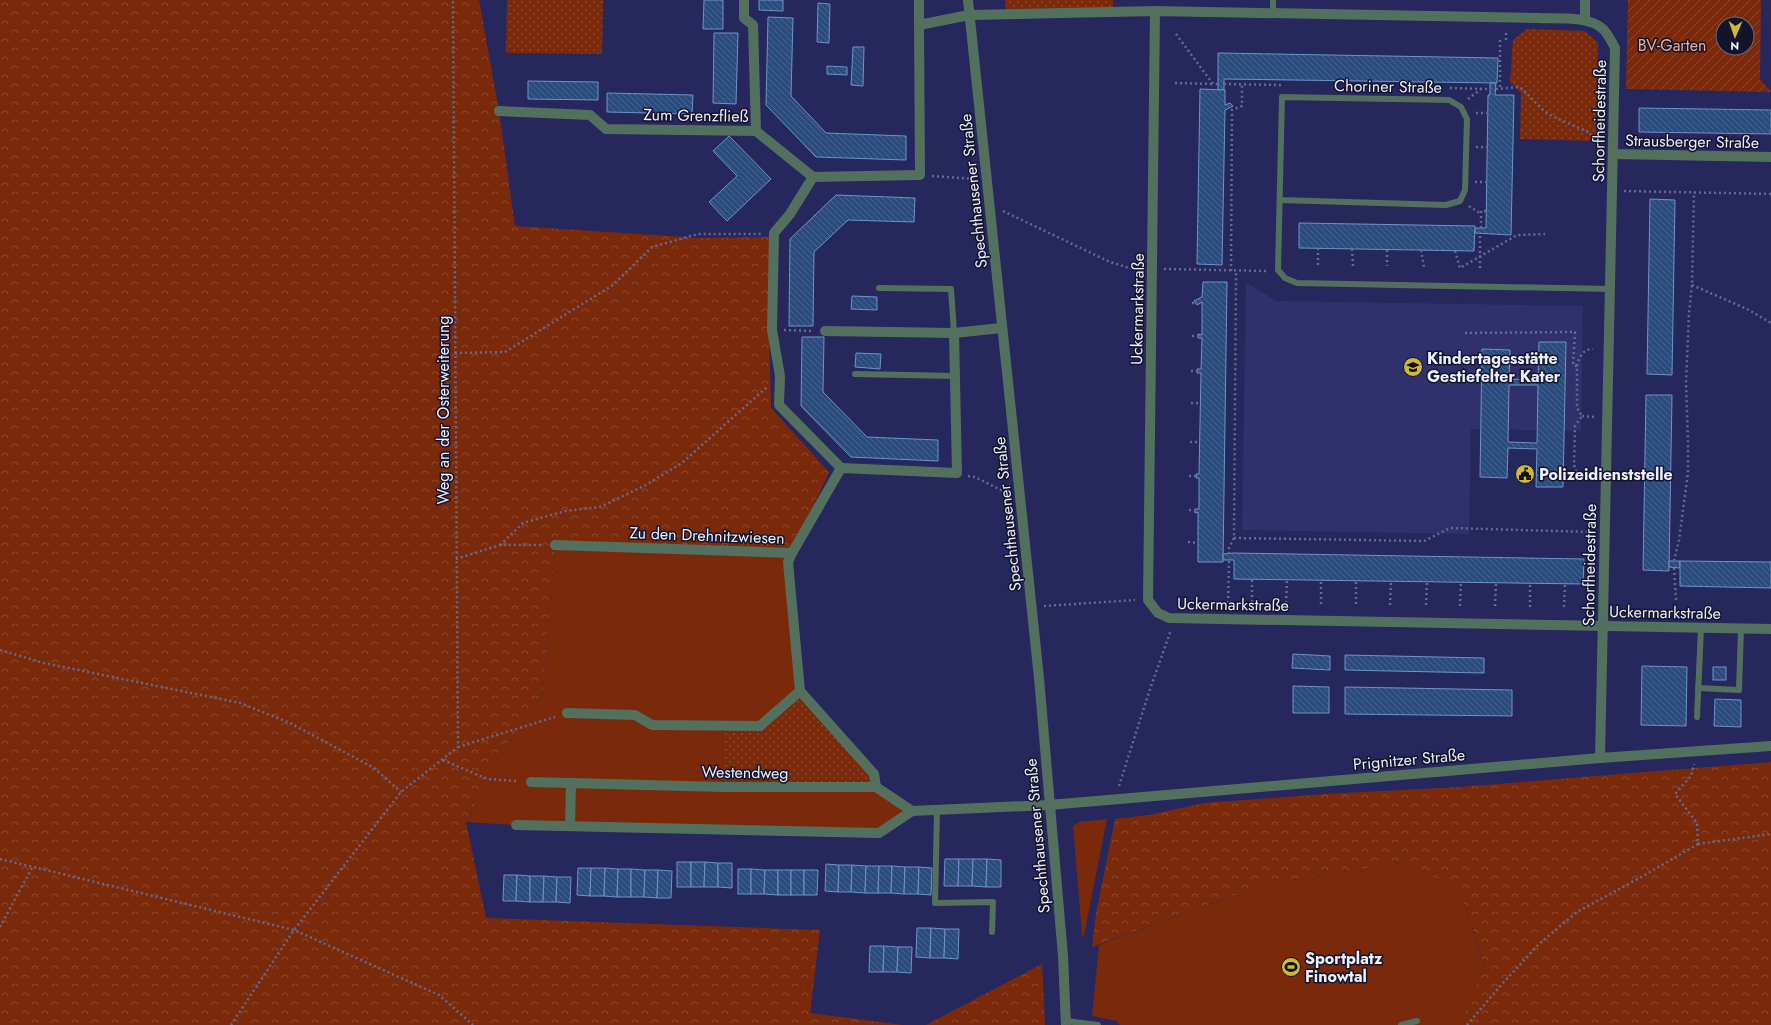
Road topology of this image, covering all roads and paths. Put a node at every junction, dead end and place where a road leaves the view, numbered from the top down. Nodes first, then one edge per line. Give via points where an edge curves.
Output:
1 (453, 0) edge
2 (744, 0) edge
3 (920, 0) edge
4 (968, 0) edge
5 (1274, 0) edge
6 (1585, 0) edge
7 (1155, 10) junction
8 (1273, 13) junction
9 (969, 15) junction
10 (1585, 20) junction
11 (919, 25) junction
12 (1176, 34) dead end
13 (1500, 40) dead end
14 (1175, 83) dead end
15 (1213, 84) junction
16 (1218, 84) dead end
17 (1242, 84) dead end
18 (1481, 89) dead end
19 (1496, 89) dead end
20 (1500, 89) junction
21 (1459, 106) junction
22 (499, 111) dead end
23 (756, 131) junction
24 (1613, 154) junction
25 (1771, 157) edge
26 (920, 175) junction
27 (813, 177) junction
28 (987, 180) junction
29 (1612, 190) junction
30 (1694, 192) junction
31 (1771, 194) edge
32 (1280, 200) junction
33 (990, 204) junction
34 (1486, 211) dead end
35 (1481, 228) dead end
36 (774, 233) junction
37 (1480, 234) dead end
38 (1545, 234) dead end
39 (1318, 249) dead end
40 (1352, 249) dead end
41 (1387, 250) dead end
42 (1421, 250) dead end
43 (1455, 251) dead end
44 (1480, 257) junction
45 (1318, 265) dead end
46 (1353, 266) dead end
47 (1387, 266) dead end
48 (1424, 267) dead end
49 (1480, 268) dead end
50 (1152, 269) junction
51 (1231, 271) junction
52 (1236, 271) junction
53 (1270, 271) dead end
54 (1692, 285) junction
55 (879, 288) dead end
56 (1610, 289) junction
57 (1771, 323) edge
58 (1001, 328) junction
59 (772, 330) junction
60 (825, 331) joint
61 (954, 333) junction
62 (1465, 333) dead end
63 (1192, 336) dead end
64 (1198, 336) dead end
65 (1593, 349) dead end
66 (454, 353) junction
67 (1577, 366) junction
68 (1191, 371) dead end
69 (1197, 371) dead end
70 (855, 374) dead end
71 (780, 376) junction
72 (955, 376) junction
73 (1191, 402) dead end
74 (1200, 403) dead end
75 (1190, 442) dead end
76 (1200, 442) dead end
77 (841, 468) junction
78 (956, 473) junction
79 (1189, 476) dead end
80 (1196, 476) dead end
81 (1606, 479) junction
82 (1020, 499) junction
83 (1189, 510) dead end
84 (1195, 511) dead end
85 (1605, 532) junction
86 (1234, 538) junction
87 (1188, 542) dead end
88 (1198, 543) dead end
89 (500, 545) junction
90 (555, 545) joint
91 (792, 553) junction
92 (1229, 554) dead end
93 (456, 559) junction
94 (1229, 560) dead end
95 (1674, 561) dead end
96 (1674, 568) dead end
97 (1252, 579) dead end
98 (1287, 580) dead end
99 (1321, 580) dead end
100 (1356, 581) dead end
101 (1391, 581) dead end
102 (1427, 582) dead end
103 (1461, 582) dead end
104 (1496, 583) dead end
105 (1530, 584) dead end
106 (1565, 584) dead end
107 (1148, 600) junction
108 (1676, 600) dead end
109 (1252, 602) dead end
110 (1286, 603) dead end
111 (1321, 604) dead end
112 (1356, 604) dead end
113 (1390, 605) dead end
114 (1426, 605) dead end
115 (1032, 606) junction
116 (1460, 606) dead end
117 (1495, 606) dead end
118 (1530, 607) dead end
119 (1564, 608) dead end
120 (1183, 618) junction
121 (1228, 619) junction
122 (1603, 626) junction
123 (1701, 628) junction
124 (1741, 629) junction
125 (1771, 629) edge
126 (0, 650) edge
127 (1698, 688) junction
128 (800, 691) junction
129 (567, 713) joint
130 (1697, 717) dead end
131 (1771, 746) edge
132 (458, 747) junction
133 (1697, 751) junction
134 (1600, 758) junction
135 (443, 760) junction
136 (531, 782) joint
137 (571, 783) junction
138 (876, 787) junction
139 (401, 792) junction
140 (1115, 798) junction
141 (1049, 805) junction
142 (938, 810) junction
143 (912, 811) junction
144 (516, 825) dead end
145 (570, 826) junction
146 (1771, 834) edge
147 (1698, 844) junction
148 (0, 859) edge
149 (33, 866) junction
150 (0, 926) edge
151 (294, 930) junction
152 (992, 932) dead end
153 (1416, 1021) dead end
154 (1066, 1023) edge
155 (231, 1025) edge
156 (473, 1025) edge
157 (1098, 1025) edge
158 (1401, 1025) edge
159 (1467, 1025) edge

1 - 66 path, Weg an der Osterweiterung
2 - 23 street via 744,18 753,26
3 - 11 street
4 - 9 street, Spechthausener Straße
5 - 8 lane
6 - 10 street
7 - 8 street, Schorfheidestraße
7 - 9 street, Schorfheidestraße
7 - 50 street, Uckermarkstraße
8 - 10 street, Schorfheidestraße
9 - 11 street
9 - 28 street, Spechthausener Straße
10 - 24 street, Schorfheidestraße via 1604,30 1615,48
11 - 26 street
12 - 15 path
13 - 20 path
14 - 15 path
15 - 16 path
17 - 51 path via 1242,106 1232,110
18 - 21 path
19 - 20 path
20 - 24 path via 1520,86 1542,109 1588,132
21 - 32 lane, Choriner Straße via 1467,119 1465,190 1460,201 1446,205
21 - 32 lane, Choriner Straße via 1450,100 1282,97
22 - 23 street, Zum Grenzfließ via 590,115 606,129
23 - 27 street, Zum Grenzfließ
24 - 25 street, Strausberger Straße
24 - 29 street, Schorfheidestraße
26 - 27 street
26 - 28 path
27 - 36 street via 790,214
28 - 33 street, Spechthausener Straße
29 - 30 path
29 - 56 street, Schorfheidestraße
30 - 31 path
30 - 54 path
32 - 56 lane, Choriner Straße via 1278,270 1285,278 1297,283
33 - 50 path via 1110,262 1129,268
33 - 58 street, Spechthausener Straße
34 - 35 path via 1481,211
36 - 59 street
36 - 66 path via 698,234 652,247 613,285 505,352
37 - 44 path
38 - 44 path via 1518,235
39 - 45 path
40 - 46 path
41 - 47 path
42 - 48 path
43 - 44 path via 1460,268
44 - 49 path
50 - 51 path
50 - 107 street, Uckermarkstraße
51 - 52 path
52 - 53 path
52 - 86 path
54 - 57 path via 1747,309
54 - 95 path via 1686,383 1688,473
55 - 61 lane via 951,289
56 - 81 street, Schorfheidestraße
58 - 61 street
58 - 82 street, Spechthausener Straße
59 - 60 path
59 - 71 street
60 - 61 street
61 - 72 street
62 - 67 path via 1575,332 1573,366
63 - 64 path
65 - 67 path via 1585,351 1578,358
66 - 93 path, Weg an der Osterweiterung
67 - 81 path via 1576,408 1582,416 1575,426 1574,466 1578,477 1591,480
68 - 69 path
70 - 72 lane
71 - 77 street via 779,404
71 - 89 path via 682,463 644,486 600,507 565,511 523,523
72 - 78 street
73 - 74 path
75 - 76 path
77 - 78 street
77 - 91 street, Zu den Drehnitzwiesen
78 - 82 path via 975,477
79 - 80 path
81 - 85 street, Schorfheidestraße
82 - 115 street, Spechthausener Straße
83 - 84 path
85 - 86 path via 1450,528 1424,541
85 - 122 street, Schorfheidestraße
86 - 92 path
87 - 88 path
89 - 90 path
89 - 93 path
90 - 91 street, Zu den Drehnitzwiesen
91 - 128 street via 788,562
93 - 132 path, Weg an der Osterweiterung
94 - 121 path
96 - 108 path
97 - 109 path
98 - 110 path
99 - 111 path
100 - 112 path
101 - 113 path
102 - 114 path
103 - 116 path
104 - 117 path
105 - 118 path
106 - 119 path
107 - 115 path
107 - 120 street, Uckermarkstraße via 1158,613 1169,618
115 - 141 street, Spechthausener Straße
120 - 121 street, Uckermarkstraße
120 - 140 path via 1172,629
121 - 122 street, Uckermarkstraße
122 - 123 street, Uckermarkstraße
122 - 134 street, Schorfheidestraße
123 - 124 street, Uckermarkstraße
123 - 127 lane
124 - 125 street, Uckermarkstraße
124 - 127 lane via 1739,690
126 - 139 path via 44,663 240,703 290,723 374,768
127 - 130 lane
128 - 129 street via 760,726 652,725 636,715
128 - 138 street via 874,774
129 - 132 path
131 - 133 street, Prignitzer Straße
132 - 135 path
133 - 134 street, Prignitzer Straße
133 - 147 path via 1691,776 1675,794 1697,823
134 - 140 street, Prignitzer Straße
135 - 136 path via 487,779
135 - 139 path
136 - 137 street, Westendweg
137 - 138 street, Westendweg via 723,787
137 - 145 street
138 - 143 street
139 - 151 path
140 - 141 street, Prignitzer Straße
141 - 142 street
141 - 154 street, Spechthausener Straße via 1063,956
142 - 143 street
142 - 152 lane via 935,903 993,902
143 - 145 street via 879,833
144 - 145 street
146 - 147 path
147 - 159 path via 1577,912 1529,955
148 - 149 path
149 - 150 path
149 - 151 path
151 - 155 path
151 - 156 path via 439,995
153 - 158 lane
154 - 157 lane

